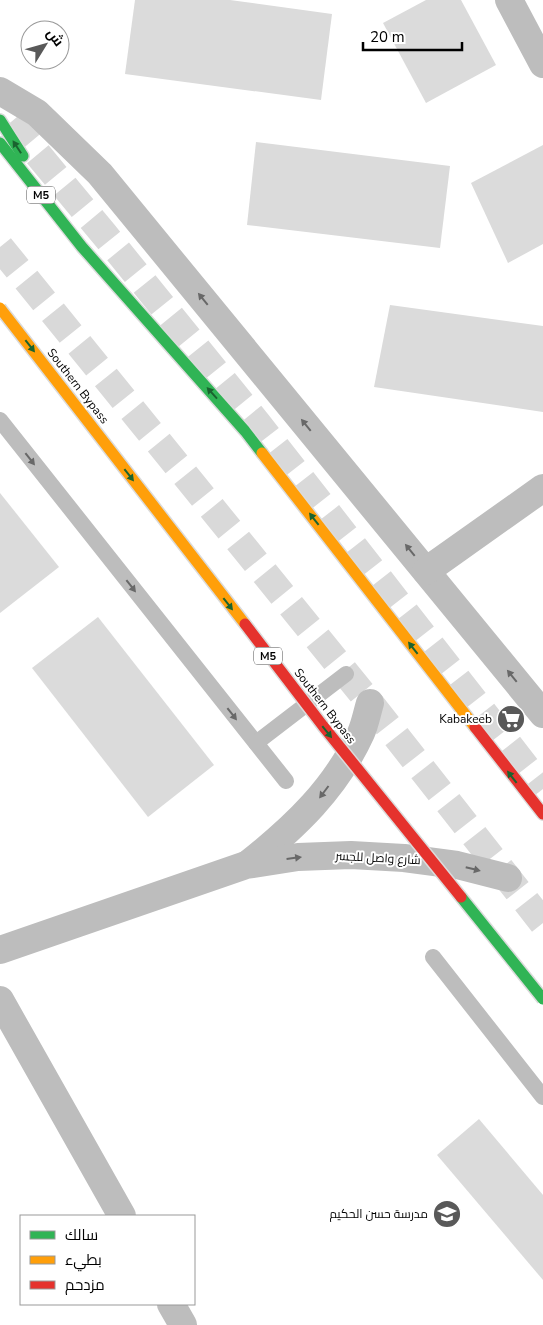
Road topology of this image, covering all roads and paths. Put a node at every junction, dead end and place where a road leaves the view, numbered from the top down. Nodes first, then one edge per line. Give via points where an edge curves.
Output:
1 (509, 0) edge
2 (543, 64) edge
3 (0, 91) edge
4 (0, 120) edge
5 (0, 143) edge
6 (82, 247) junction
7 (0, 308) edge
8 (0, 420) edge
9 (543, 488) edge
10 (426, 571) junction
11 (346, 674) dead end
12 (370, 703) dead end
13 (543, 714) edge
14 (256, 743) junction
15 (286, 781) dead end
16 (543, 814) edge
17 (246, 865) junction
18 (508, 878) dead end
19 (0, 950) edge
20 (434, 957) dead end
21 (543, 999) edge
22 (0, 1000) edge
23 (543, 1097) edge
24 (121, 1215) edge
25 (172, 1305) edge
26 (183, 1325) edge

1 - 2 street
10 -> 3 street via 100,174 37,113
6 -> 4 highway
5 - 6 highway, M5
16 -> 6 highway, M5 via 245,431
7 -> 21 highway, Southern Bypass / M5, bridge via 323,726
8 -> 14 lane
9 - 10 street
13 -> 10 street
11 - 14 lane
12 -> 17 street, شارع واصل للجسر via 361,732 340,771 313,806
14 - 15 lane
17 -> 18 street, شارع واصل للجسر via 307,857 395,857 457,865
17 - 19 street, شارع واصل للجسر
20 - 23 lane
22 - 24 street
25 - 26 street

